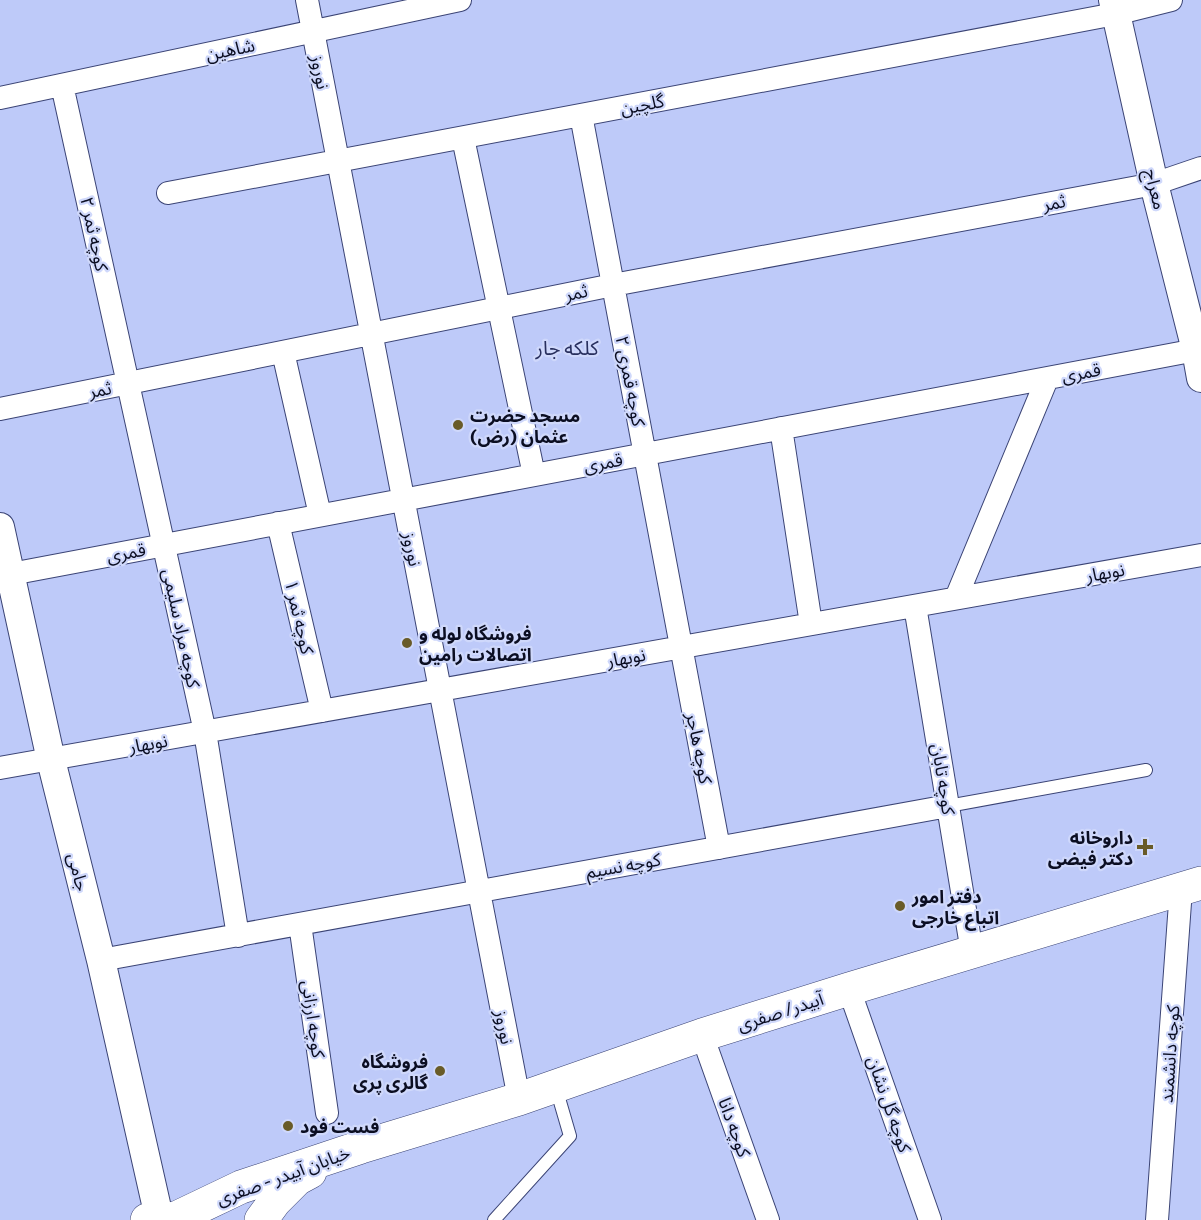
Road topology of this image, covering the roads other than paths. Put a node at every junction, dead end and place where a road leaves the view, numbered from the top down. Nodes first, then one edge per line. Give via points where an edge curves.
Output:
1 (307, 0) edge
2 (460, 0) edge
3 (1171, 0) edge
4 (1114, 7) edge
5 (313, 32) junction
6 (62, 85) junction
7 (0, 98) edge
8 (581, 115) junction
9 (463, 138) junction
10 (338, 161) junction
11 (1201, 168) edge
12 (1154, 184) junction
13 (168, 193) dead end
14 (613, 285) junction
15 (498, 308) junction
16 (371, 334) junction
17 (1196, 350) junction
18 (283, 352) junction
19 (1047, 378) junction
20 (1201, 378) edge
21 (128, 383) junction
22 (0, 409) edge
23 (781, 428) junction
24 (645, 454) junction
25 (534, 475) junction
26 (403, 500) junction
27 (320, 515) junction
28 (278, 523) junction
29 (0, 527) edge
30 (164, 545) junction
31 (1201, 555) edge
32 (11, 573) junction
33 (956, 598) junction
34 (915, 606) junction
35 (811, 624) junction
36 (681, 648) junction
37 (440, 690) junction
38 (322, 711) junction
39 (205, 732) junction
40 (51, 759) junction
41 (0, 768) edge
42 (1146, 770) dead end
43 (948, 806) junction
44 (719, 848) junction
45 (1191, 886) edge
46 (479, 892) junction
47 (300, 924) junction
48 (238, 936) junction
49 (972, 952) junction
50 (101, 960) junction
51 (849, 989) junction
52 (702, 1035) junction
53 (556, 1087) junction
54 (519, 1099) junction
55 (327, 1113) dead end
56 (361, 1148) junction
57 (164, 1219) edge
58 (261, 1220) edge
59 (494, 1220) edge
60 (768, 1220) edge
61 (930, 1220) edge
62 (1157, 1220) edge

1 - 5 street, نوروز
2 - 5 street, شاهین
3 - 4 street, گلچین
4 - 8 street, گلچین
4 - 12 street, معراج
5 - 6 street, شاهین
5 - 10 street, نوروز
6 - 7 street, شاهین
6 - 21 street, کوچه ثمر ۲
8 - 9 street, گلچین
8 - 14 street, کوچه قمری ۲
9 - 10 street, گلچین
9 - 15 street
10 - 13 street, گلچین
10 - 16 street, نوروز
11 - 12 street, ثمر
12 - 14 street, ثمر
12 - 17 street, معراج
14 - 15 street, ثمر
14 - 24 street, کوچه قمری ۲
15 - 16 street, ثمر
15 - 25 street
16 - 18 street, ثمر
16 - 26 street, نوروز
17 - 19 street, قمری
17 - 20 street, معراج
18 - 21 street, ثمر
18 - 27 street
19 - 23 street, قمری
19 - 33 street
21 - 22 street, ثمر
21 - 30 street, کوچه مراد سلیمی
23 - 24 street, قمری
23 - 35 street
24 - 25 street, قمری
24 - 36 street, کوچه قمری ۲
25 - 26 street, قمری
26 - 27 street, قمری
26 - 37 street, نوروز
27 - 28 street, قمری
28 - 30 street, قمری
28 - 38 street, کوچه ثمر ۱
29 - 32 street, جامی
30 - 32 street, قمری
30 - 39 street, کوچه مراد سلیمی
31 - 33 street, نوبهار
32 - 40 street, جامی
33 - 34 street, نوبهار
34 - 35 street, نوبهار
34 - 43 street, کوچه تابان
35 - 36 street, نوبهار
36 - 37 street, نوبهار
36 - 44 street, کوچه هاجر
37 - 38 street, نوبهار
37 - 46 street, نوروز
38 - 39 street, نوبهار
39 - 40 street, نوبهار
39 - 48 street, کوچه مراد سلیمی
40 - 41 street, نوبهار
40 - 50 street, جامی
42 - 43 lane, کوچه نسیم
43 - 44 street, کوچه نسیم
43 - 49 street, کوچه تابان
44 - 46 street, کوچه نسیم
45 - 49 main road, آبیدر/ صفری
45 - 62 street, کوچه دانشمند
46 - 47 street, کوچه نسیم
46 - 54 street, نوروز
47 - 48 street, کوچه نسیم
47 - 55 street, کوچه ارزانی
48 - 50 street, کوچه نسیم
49 - 51 main road, آبیدر/ صفری
50 - 57 street, جامی
51 - 52 main road, آبیدر/ صفری
51 - 61 street, کوچه گل نشان
52 - 53 main road, آبیدر/ صفری
52 - 60 street, کوچه دانا
53 - 54 main road, آبیدر/ صفری
53 - 59 lane via 570,1136
54 - 56 main road, آبیدر/ صفری
56 - 57 main road, خیابان آبیدر - صفری via 241,1187
56 - 58 main road via 297,1179

